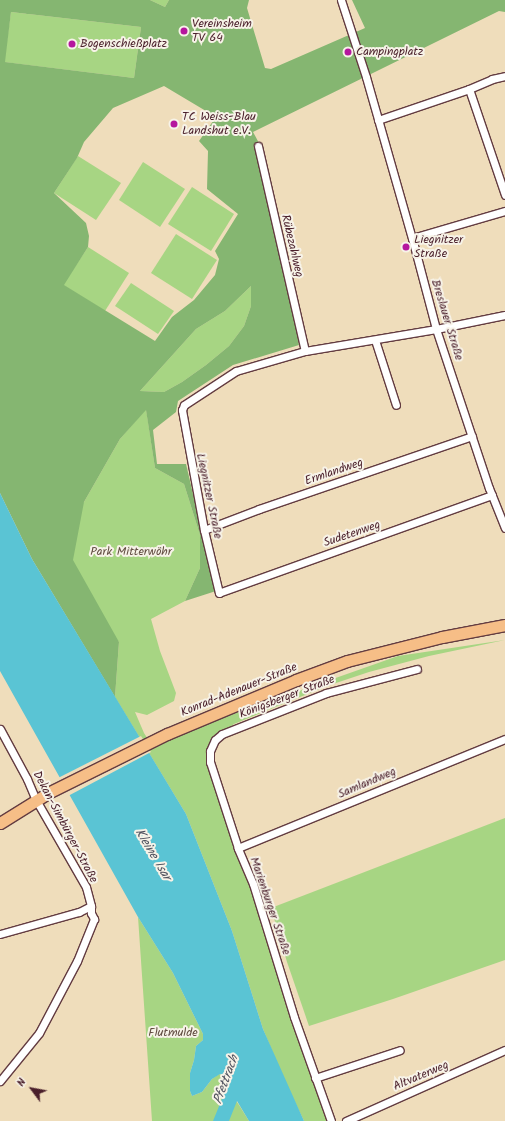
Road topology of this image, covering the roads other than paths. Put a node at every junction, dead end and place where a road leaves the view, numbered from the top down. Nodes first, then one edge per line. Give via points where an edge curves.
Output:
1 (341, 0) edge
2 (505, 76) edge
3 (469, 89) junction
4 (378, 120) junction
5 (258, 146) dead end
6 (505, 195) edge
7 (505, 211) edge
8 (412, 238) junction
9 (505, 315) edge
10 (436, 329) junction
11 (375, 340) junction
12 (305, 351) junction
13 (396, 405) dead end
14 (472, 436) junction
15 (492, 495) junction
16 (505, 528) edge
17 (204, 530) junction
18 (219, 593) joint
19 (505, 625) edge
20 (416, 669) dead end
21 (0, 729) edge
22 (215, 740) joint
23 (505, 740) edge
24 (40, 797) junction
25 (0, 823) edge
26 (238, 848) junction
27 (91, 906) junction
28 (0, 934) edge
29 (400, 1050) dead end
30 (505, 1050) edge
31 (315, 1078) junction
32 (0, 1081) edge
33 (331, 1121) edge
34 (346, 1121) edge

1 - 4 street, Breslauer Straße
2 - 3 street
3 - 4 street
3 - 6 street
4 - 8 street, Breslauer Straße
5 - 12 street, Rübezahlweg
7 - 8 street
8 - 10 street, Breslauer Straße
9 - 10 street, Liegnitzer Straße
10 - 11 street, Liegnitzer Straße
10 - 14 street, Breslauer Straße
11 - 12 street, Liegnitzer Straße
11 - 13 street
12 - 17 street, Liegnitzer Straße via 236,371 184,405 184,427
14 - 15 street, Breslauer Straße
14 - 17 street, Ermlandweg
15 - 16 street, Breslauer Straße
15 - 18 street, Sudetenweg
17 - 18 street, Liegnitzer Straße
19 - 24 main road, Konrad-Adenauer-Straße via 442,637 347,661 167,734
20 - 22 street, Königsberger Straße via 326,692 222,734
21 - 24 street, Dekan-Simbürger-Straße via 27,779
22 - 26 street, Marienburger Straße via 210,751 210,762
23 - 26 street, Samlandweg
24 - 25 main road, Konrad-Adenauer-Straße
24 - 27 street, Dekan-Simbürger-Straße via 86,887
26 - 31 street, Marienburger Straße via 253,884
27 - 28 street via 79,912
27 - 32 street, Dekan-Simbürger-Straße via 90,913 94,919 60,994 39,1033
29 - 31 street
30 - 34 street, Altvaterweg
31 - 33 street, Marienburger Straße

